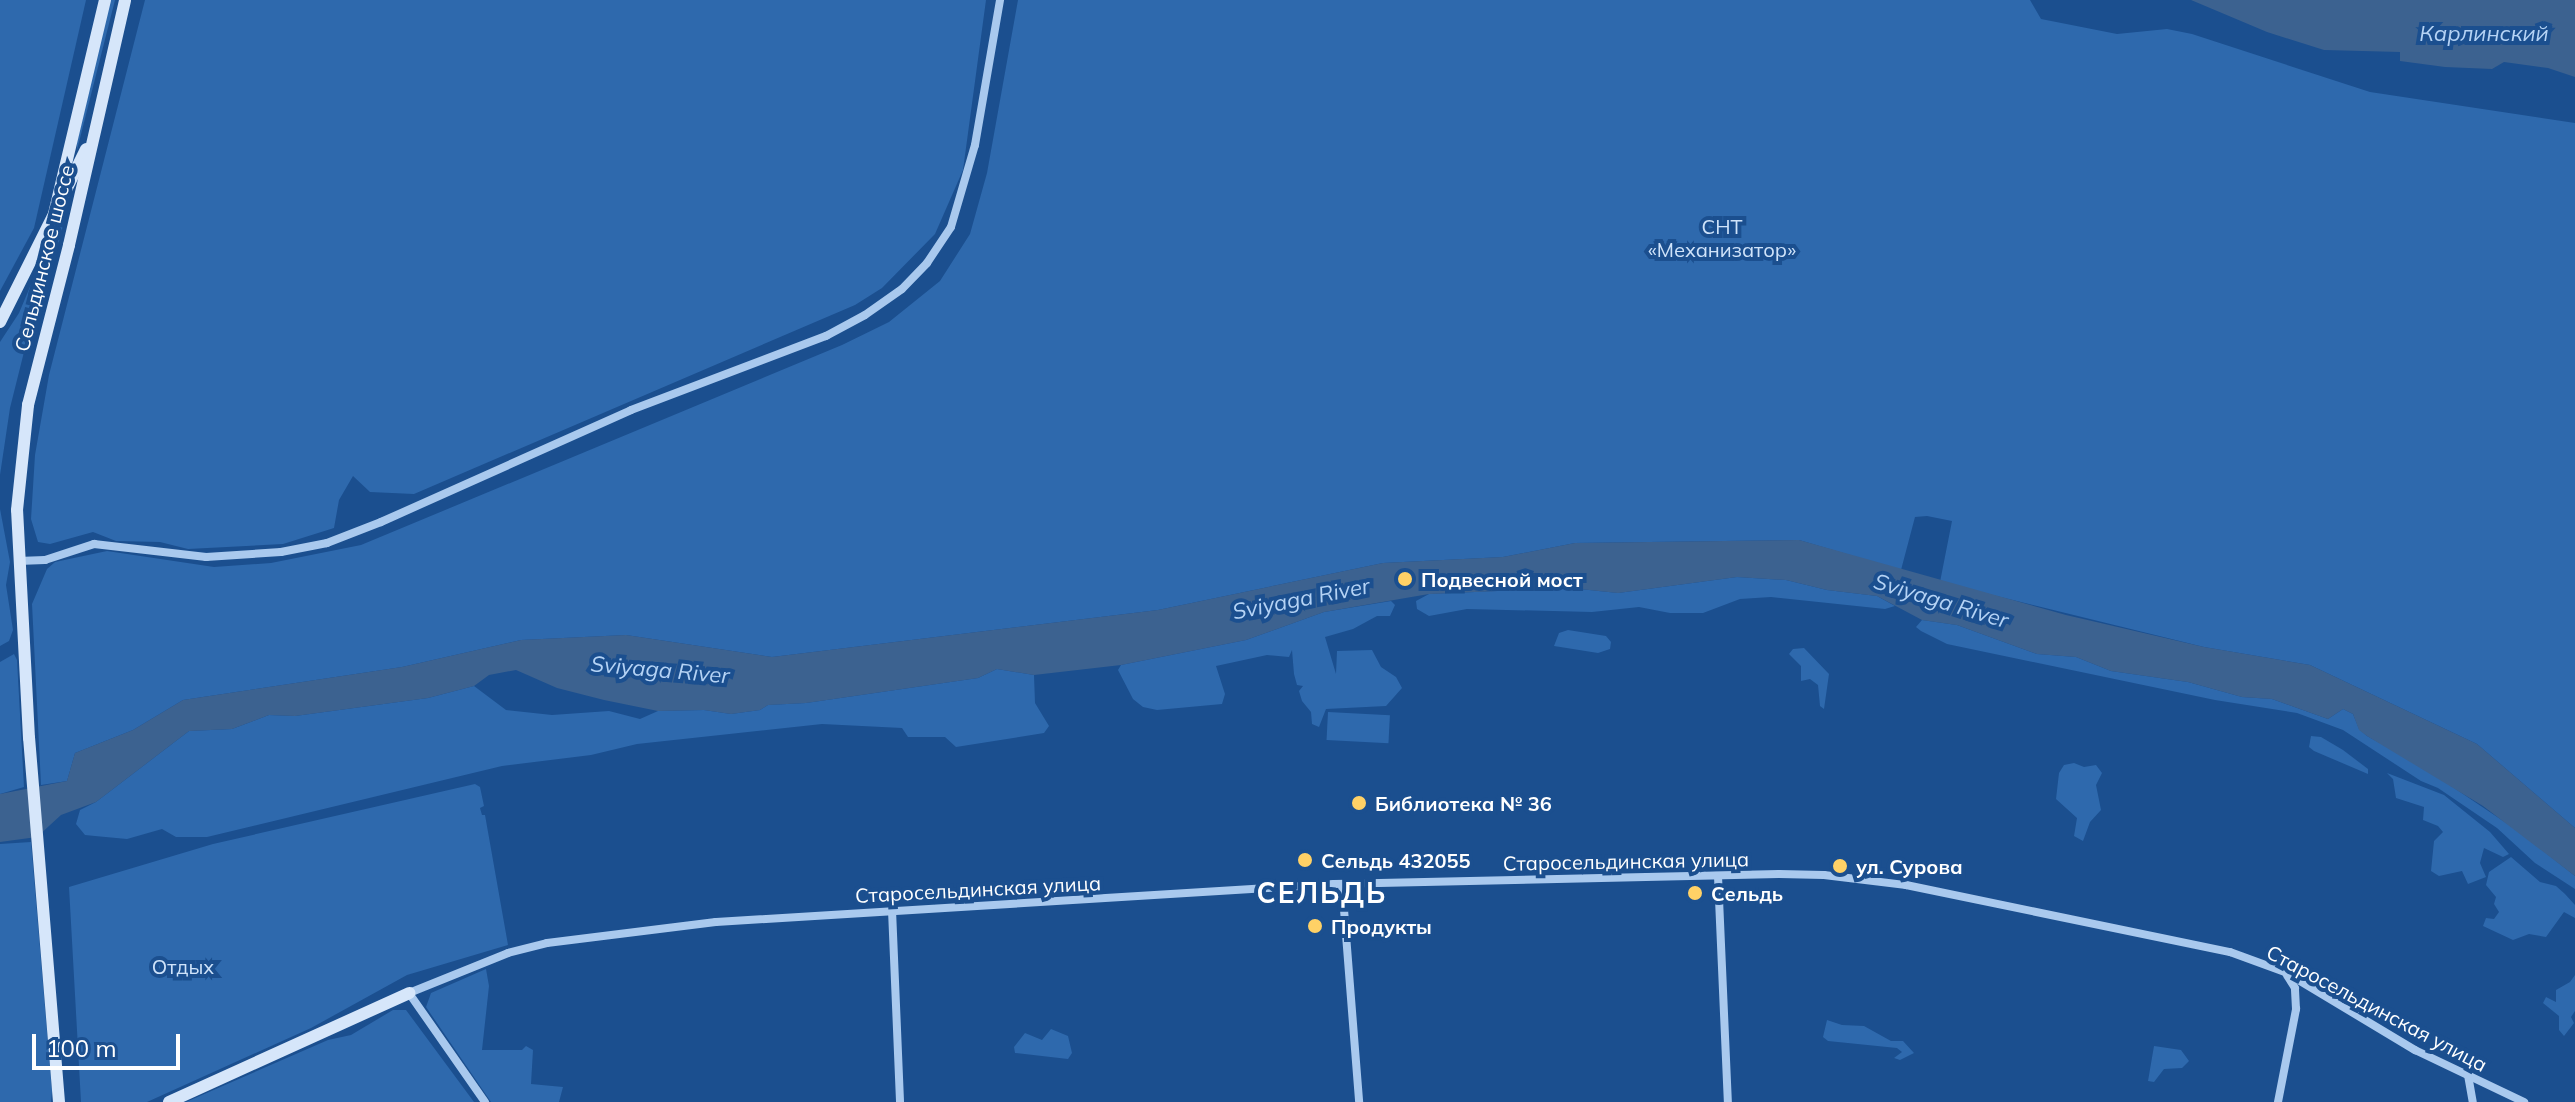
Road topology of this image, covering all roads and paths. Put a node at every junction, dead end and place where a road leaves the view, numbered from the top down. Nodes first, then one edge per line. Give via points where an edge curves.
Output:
1 (105, 0) edge
2 (125, 0) edge
3 (1000, 0) edge
4 (98, 125) junction
5 (54, 214) junction
6 (0, 322) edge
7 (18, 561) junction
8 (1718, 876) junction
9 (1342, 884) junction
10 (892, 910) junction
11 (2285, 972) junction
12 (409, 993) junction
13 (2468, 1075) junction
14 (59, 1102) edge
15 (169, 1102) edge
16 (485, 1102) edge
17 (900, 1102) edge
18 (1359, 1102) edge
19 (1728, 1102) edge
20 (2278, 1102) edge
21 (2473, 1102) edge
22 (2524, 1102) edge

1 - 5 main road, Сельдинское шоссе
2 - 4 main road, Сельдинское шоссе
3 - 7 street via 975,145 951,227 919,271 865,315 814,341 631,410 327,543 206,557 94,544 45,560
4 - 5 main road
4 - 7 main road, Сельдинское шоссе via 28,405 17,510
5 - 6 main road, Сельдинское шоссе
7 - 14 main road, Сельдинское шоссе
8 - 9 street, Старосельдинская улица
8 - 11 street, Старосельдинская улица via 1824,875 1906,885 2230,952
8 - 19 street
9 - 10 street, Старосельдинская улица
9 - 18 street
10 - 12 street, Старосельдинская улица via 630,930 547,943
10 - 17 street
11 - 13 street, Старосельдинская улица via 2415,1050
11 - 20 street via 2297,1000
12 - 15 main road
12 - 16 street
13 - 21 street
13 - 22 street, Старосельдинская улица

